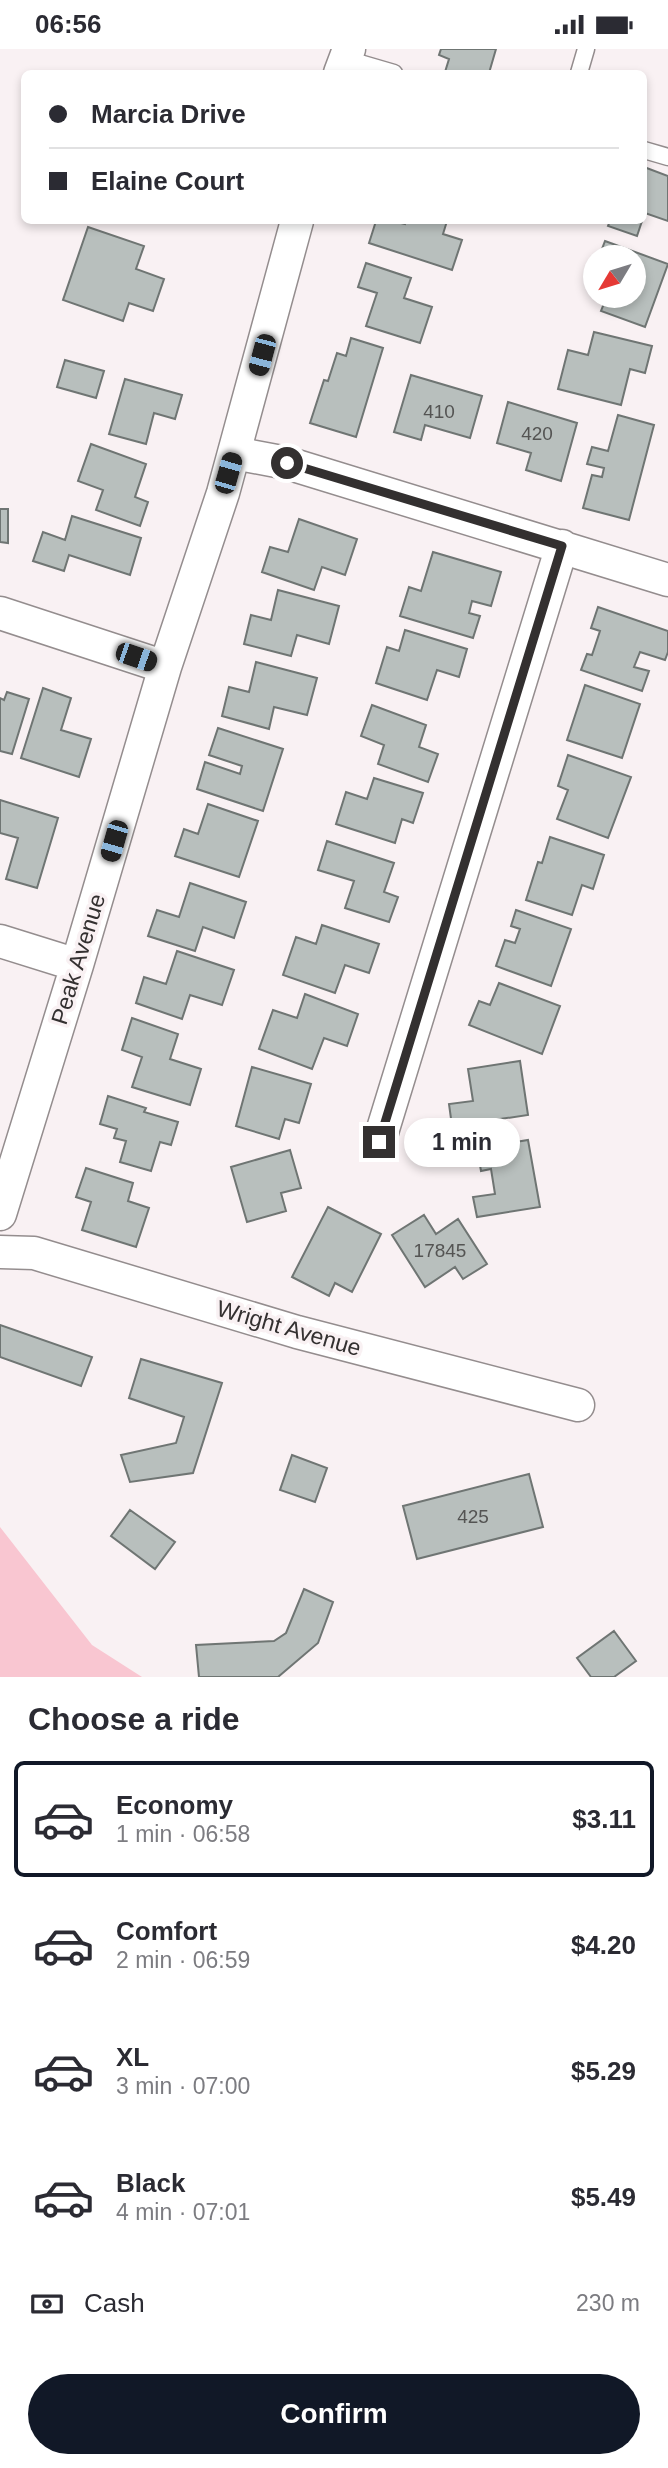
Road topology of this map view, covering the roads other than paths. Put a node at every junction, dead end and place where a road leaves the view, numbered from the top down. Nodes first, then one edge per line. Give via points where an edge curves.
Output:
1 (586, 49) edge
2 (345, 60) edge
3 (383, 70) edge
4 (580, 70) edge
5 (647, 151) edge
6 (668, 157) edge
7 (296, 224) edge
8 (234, 453) junction
9 (562, 546) junction
10 (668, 580) edge
11 (0, 613) edge
12 (165, 667) junction
13 (0, 941) edge
14 (77, 965) junction
15 (379, 1142) dead end
16 (0, 1214) edge
17 (0, 1252) edge
18 (578, 1405) dead end

1 - 4 lane
2 - 3 lane
5 - 6 lane
7 - 8 street, Peak Avenue
8 - 9 street via 287,463
8 - 12 street, Peak Avenue
9 - 10 street
9 - 15 street
11 - 12 street
12 - 14 street, Peak Avenue
13 - 14 street
14 - 16 street, Peak Avenue
17 - 18 street, Wright Avenue via 34,1253 297,1332

